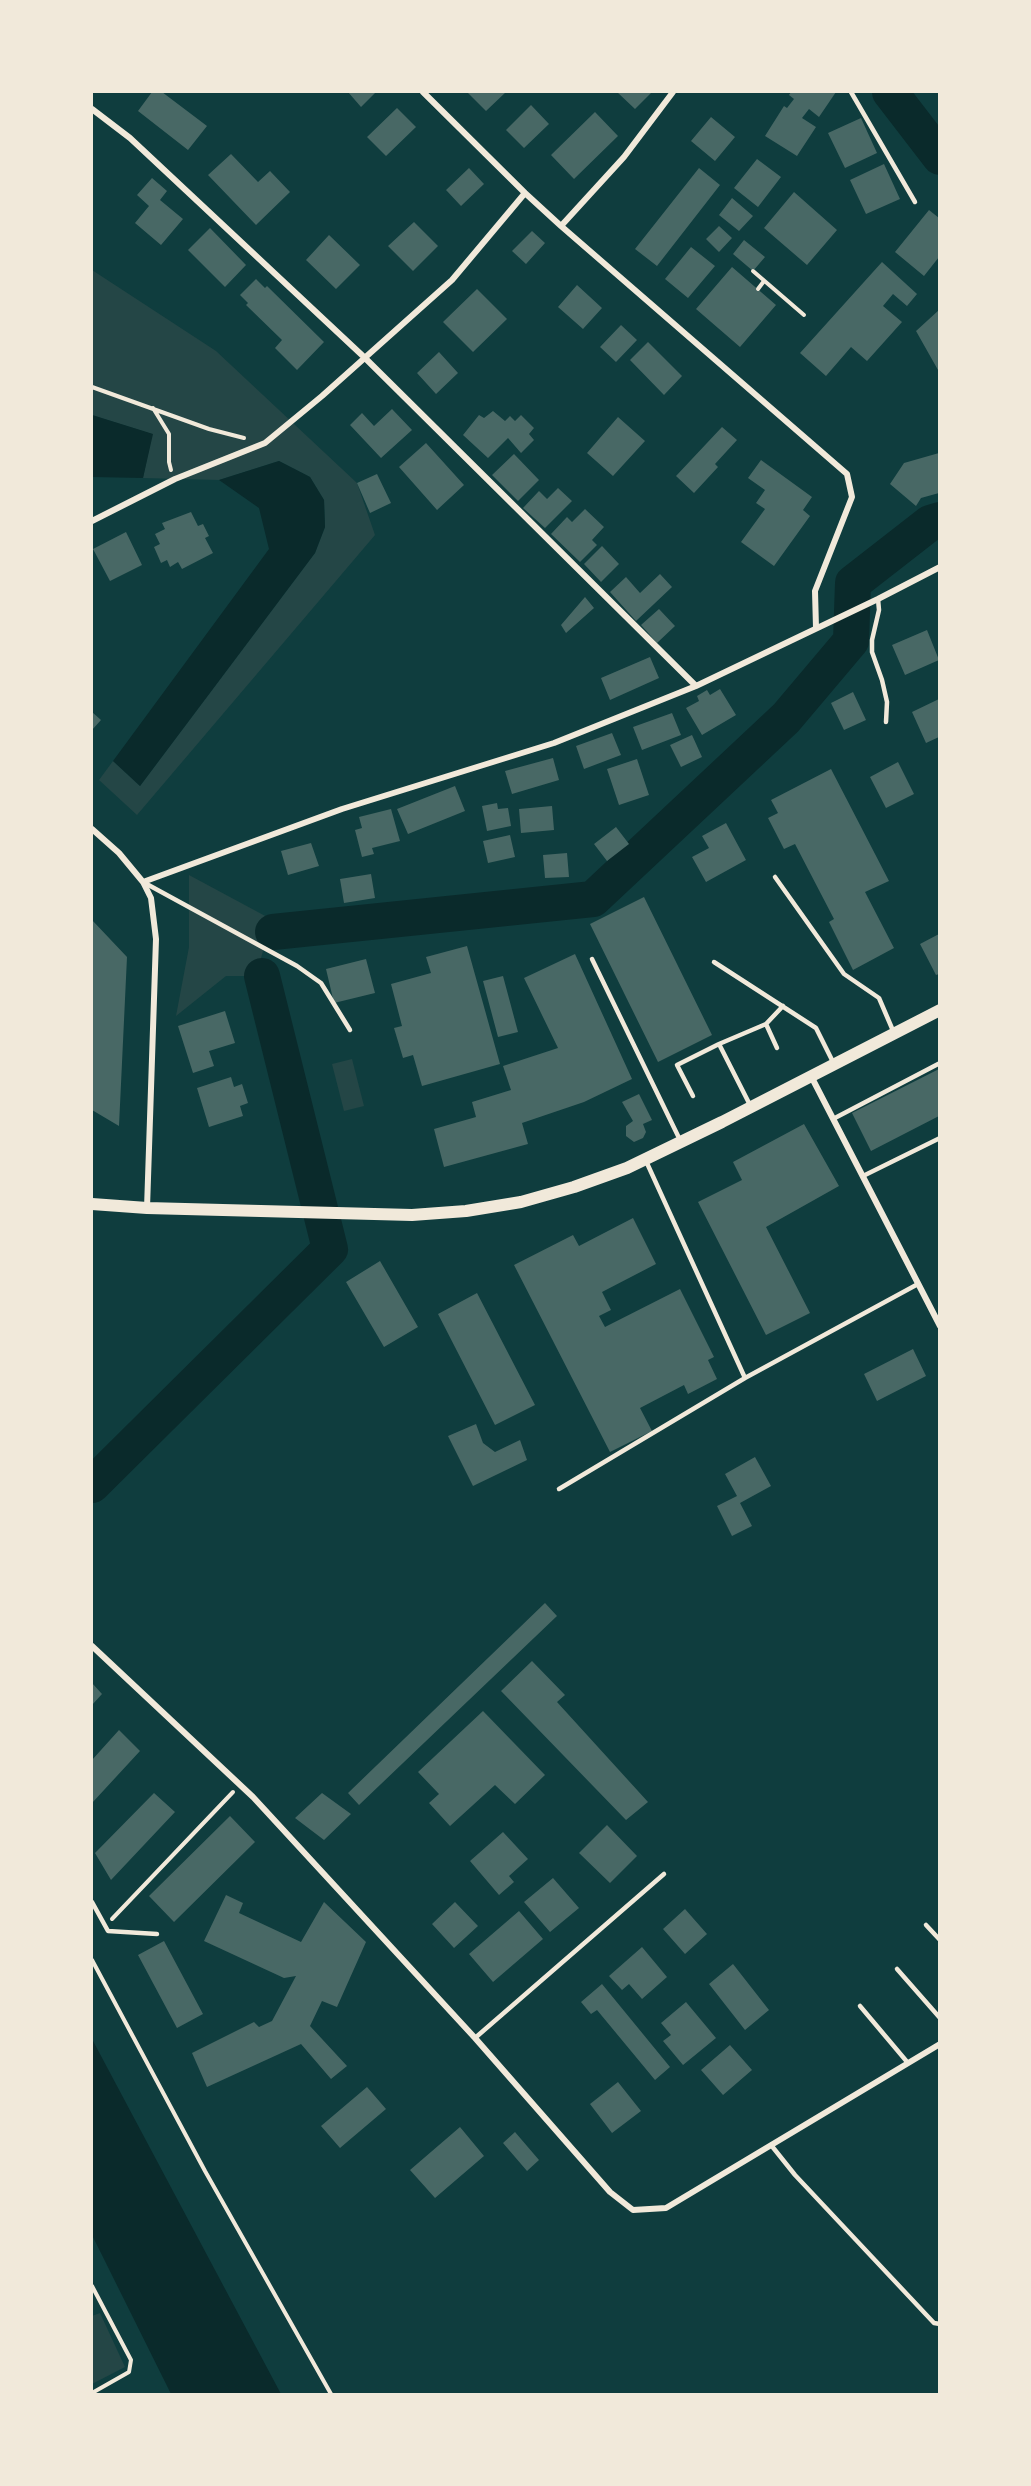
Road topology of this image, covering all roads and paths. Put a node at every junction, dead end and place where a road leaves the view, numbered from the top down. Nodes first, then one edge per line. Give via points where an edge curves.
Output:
1 (423, 92) edge
2 (673, 92) edge
3 (852, 92) edge
4 (92, 109) edge
5 (525, 193) junction
6 (915, 202) dead end
7 (561, 226) junction
8 (753, 271) dead end
9 (764, 281) junction
10 (758, 289) dead end
11 (804, 315) dead end
12 (364, 357) junction
13 (92, 387) edge
14 (152, 407) junction
15 (265, 443) junction
16 (175, 479) junction
17 (92, 521) edge
18 (939, 567) edge
19 (878, 599) junction
20 (816, 628) junction
21 (696, 686) junction
22 (886, 722) dead end
23 (92, 829) edge
24 (775, 877) dead end
25 (143, 882) junction
26 (592, 959) dead end
27 (714, 962) dead end
28 (783, 1006) junction
29 (939, 1010) edge
30 (766, 1024) junction
31 (350, 1030) dead end
32 (894, 1033) junction
33 (719, 1044) junction
34 (777, 1048) dead end
35 (939, 1063) edge
36 (834, 1064) junction
37 (811, 1075) junction
38 (693, 1096) dead end
39 (751, 1107) junction
40 (833, 1119) junction
41 (939, 1138) edge
42 (681, 1142) junction
43 (645, 1159) junction
44 (863, 1176) junction
45 (92, 1204) edge
46 (147, 1208) junction
47 (918, 1284) junction
48 (939, 1326) edge
49 (745, 1378) junction
50 (559, 1490) dead end
51 (92, 1646) edge
52 (239, 1784) junction
53 (664, 1874) dead end
54 (92, 1902) edge
55 (926, 1925) dead end
56 (106, 1926) junction
57 (157, 1934) dead end
58 (939, 1940) edge
59 (92, 1960) edge
60 (897, 1969) dead end
61 (860, 2006) dead end
62 (939, 2018) edge
63 (475, 2038) junction
64 (939, 2044) edge
65 (908, 2062) junction
66 (771, 2145) junction
67 (92, 2286) edge
68 (94, 2295) edge
69 (939, 2324) edge
70 (92, 2392) edge
71 (331, 2394) edge

1 - 5 street
2 - 7 street via 624,157
3 - 6 lane
4 - 12 street via 130,138
5 - 7 street
5 - 12 street via 452,280
7 - 20 street via 847,474 852,497 815,591
8 - 9 path
9 - 10 path
9 - 11 path
12 - 15 street
12 - 21 street
13 - 14 path
14 - 15 path via 209,429
14 - 16 path via 169,434 169,462
15 - 16 street
16 - 17 street
18 - 19 street
19 - 20 street
19 - 22 lane via 872,652 887,702
20 - 21 street
21 - 25 street via 554,743 342,809
23 - 25 street
24 - 32 lane via 844,974 879,998
25 - 31 lane via 321,983
25 - 46 street via 151,898 156,939
26 - 42 lane
27 - 28 lane
28 - 30 lane
28 - 36 lane via 816,1028
29 - 32 main road
30 - 33 lane
30 - 34 lane
32 - 36 main road
33 - 38 lane via 677,1065
33 - 39 lane
35 - 40 lane
36 - 37 main road
37 - 39 main road
37 - 40 street
39 - 42 main road
40 - 44 street
41 - 44 lane
42 - 43 main road
43 - 46 main road via 574,1187 521,1202 466,1211 412,1215
43 - 49 lane
44 - 47 street
45 - 46 main road
47 - 48 street
47 - 49 lane
49 - 50 lane
51 - 52 street
52 - 56 path
52 - 63 street
53 - 63 lane
54 - 56 lane
55 - 58 lane
56 - 57 lane via 108,1931
59 - 71 path
60 - 62 lane
61 - 65 lane
63 - 66 street via 610,2192 633,2210 666,2208
64 - 65 street
65 - 66 street
66 - 69 lane
67 - 68 path
68 - 70 path via 130,2360 129,2372

